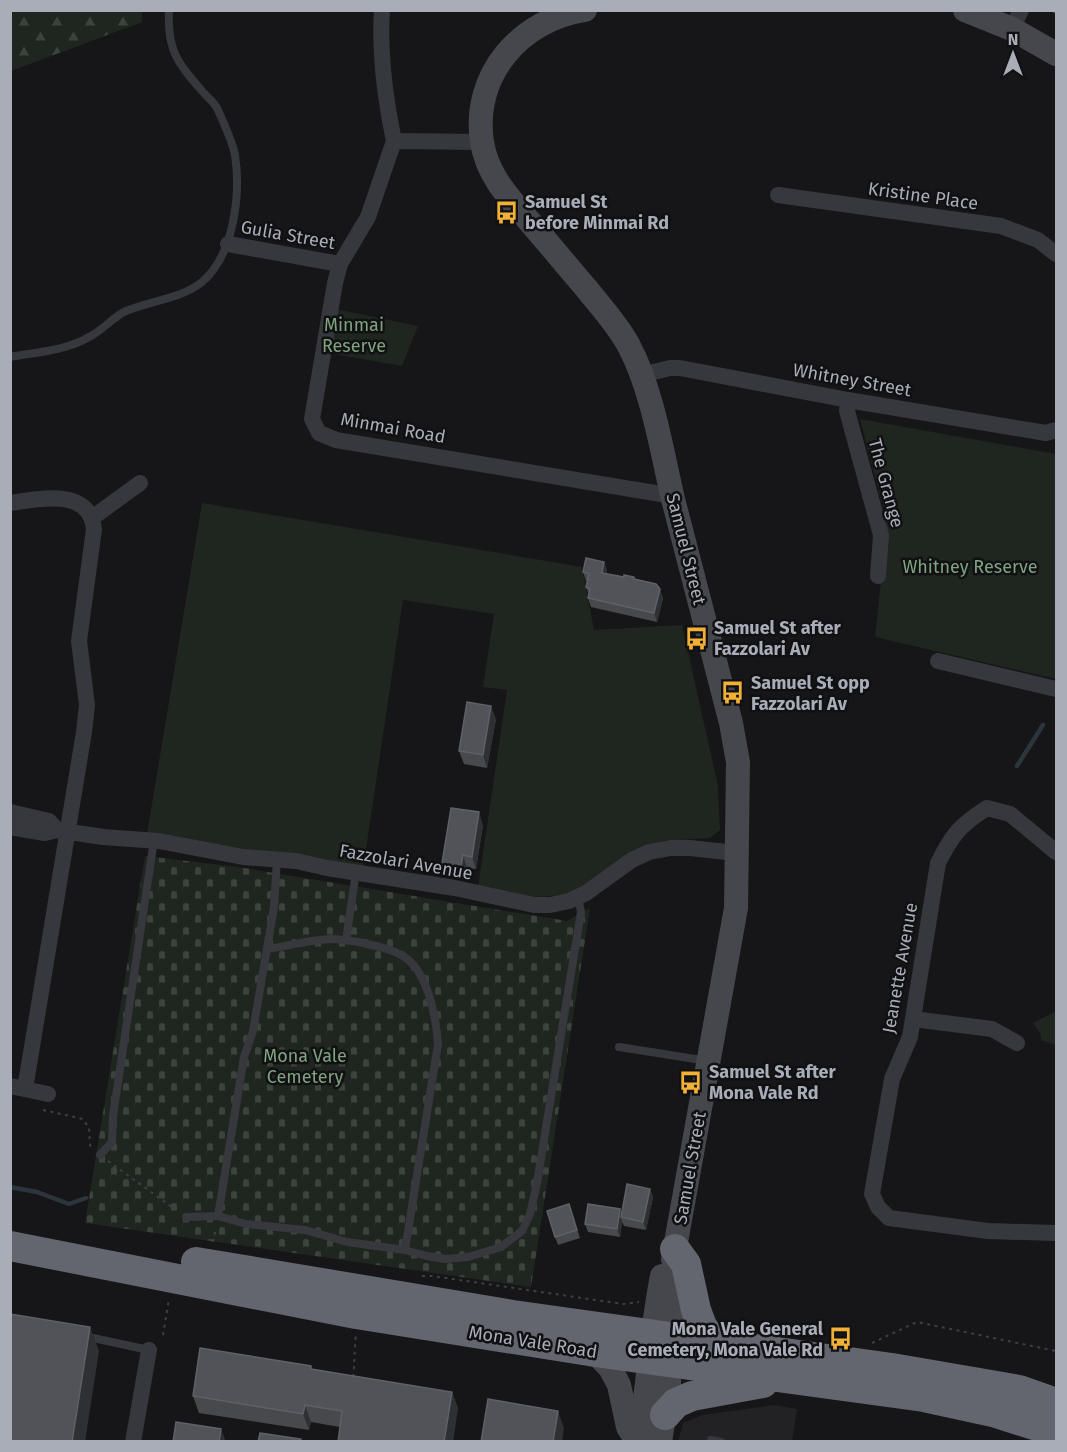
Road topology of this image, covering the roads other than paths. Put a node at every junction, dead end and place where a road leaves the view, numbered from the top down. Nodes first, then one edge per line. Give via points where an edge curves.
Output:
1 (169, 10) edge
2 (382, 10) edge
3 (585, 10) edge
4 (965, 10) edge
5 (1017, 20) edge
6 (1056, 54) edge
7 (394, 141) junction
8 (482, 142) junction
9 (778, 195) dead end
10 (228, 244) junction
11 (1056, 254) edge
12 (340, 264) junction
13 (10, 357) edge
14 (641, 375) junction
15 (848, 400) junction
16 (1056, 430) edge
17 (140, 483) dead end
18 (673, 496) junction
19 (10, 503) edge
20 (92, 518) junction
21 (878, 576) dead end
22 (938, 661) dead end
23 (1056, 689) edge
24 (10, 812) edge
25 (10, 827) edge
26 (62, 831) junction
27 (154, 840) junction
28 (1056, 852) edge
29 (736, 853) junction
30 (277, 859) junction
31 (356, 873) junction
32 (578, 897) junction
33 (346, 940) junction
34 (267, 949) junction
35 (913, 1019) junction
36 (1017, 1043) dead end
37 (619, 1047) dead end
38 (709, 1061) junction
39 (22, 1088) edge
40 (48, 1094) dead end
41 (100, 1155) road end
42 (218, 1216) junction
43 (186, 1217) road end
44 (10, 1226) edge
45 (1056, 1233) edge
46 (10, 1246) edge
47 (405, 1250) junction
48 (674, 1254) junction
49 (93, 1338) dead end
50 (712, 1343) junction
51 (661, 1349) junction
52 (149, 1350) joint
53 (595, 1352) junction
54 (776, 1377) junction
55 (1056, 1403) edge
56 (662, 1428) edge
57 (1056, 1432) edge
58 (711, 1440) dead end
59 (133, 1442) edge
60 (638, 1442) edge
61 (721, 1442) edge

1 - 10 lane via 173,54 216,106 234,153 234,208
2 - 7 street via 383,78
3 - 8 street, Samuel Street via 555,18 524,35 502,57 484,93
4 - 5 street
5 - 6 street
7 - 8 street
7 - 12 street, Minmai Road via 368,217
8 - 14 street, Samuel Street via 495,179 617,328
9 - 11 street, Kristine Place via 1002,226 1038,240
10 - 12 street, Gulia Street
10 - 13 lane via 216,268 200,284 123,311 90,337 63,349
12 - 18 street, Minmai Road via 312,419 319,433 336,440
14 - 15 street, Whitney Street via 680,368
14 - 18 street, Samuel Street
15 - 16 street, Whitney Street via 1046,433
15 - 21 street, The Grange via 847,411 881,535
17 - 20 street
18 - 29 street, Samuel Street via 736,742
19 - 20 street via 48,498 72,500
20 - 26 street via 94,529 79,641 87,705
22 - 23 street
24 - 26 street, Fazzolari Avenue via 49,820
25 - 26 street, Fazzolari Avenue via 45,833
26 - 27 street, Fazzolari Avenue
26 - 39 street
27 - 30 street, Fazzolari Avenue
27 - 41 lane via 111,1142
28 - 35 street, Jeanette Avenue via 1010,814 987,808 965,822 950,839 938,863
29 - 32 street, Fazzolari Avenue via 690,848 649,852
29 - 38 street, Samuel Street via 736,908
30 - 31 street, Fazzolari Avenue
30 - 34 lane
31 - 32 street, Fazzolari Avenue via 534,905
31 - 33 lane
32 - 47 lane via 581,912 537,1183 522,1231 501,1247 468,1257 446,1259
33 - 34 lane
33 - 47 lane via 381,947 414,966 424,983 436,1024 436,1064
34 - 42 lane via 253,1031 244,1057
35 - 36 street via 992,1029
35 - 45 street, Jeanette Avenue via 910,1037 892,1079 872,1194 878,1207 889,1218 988,1231
37 - 38 lane
38 - 48 street, Samuel Street
39 - 40 street
42 - 43 lane
42 - 47 lane
44 - 51 highway, Mona Vale Road via 206,1264 513,1315
46 - 53 highway, Mona Vale Road via 356,1314
48 - 50 highway via 686,1264 696,1310
48 - 51 street, Samuel Street via 677,1274
49 - 52 lane
50 - 51 highway, Mona Vale Road
50 - 55 highway, Mona Vale Road via 976,1381
51 - 53 highway, Mona Vale Road
51 - 54 highway, Mona Vale Road
51 - 56 street via 669,1386
51 - 60 street
52 - 59 street
53 - 60 street via 619,1385 628,1427
54 - 56 highway via 759,1386 692,1396 676,1403
54 - 57 highway, Mona Vale Road via 955,1403
58 - 61 lane

